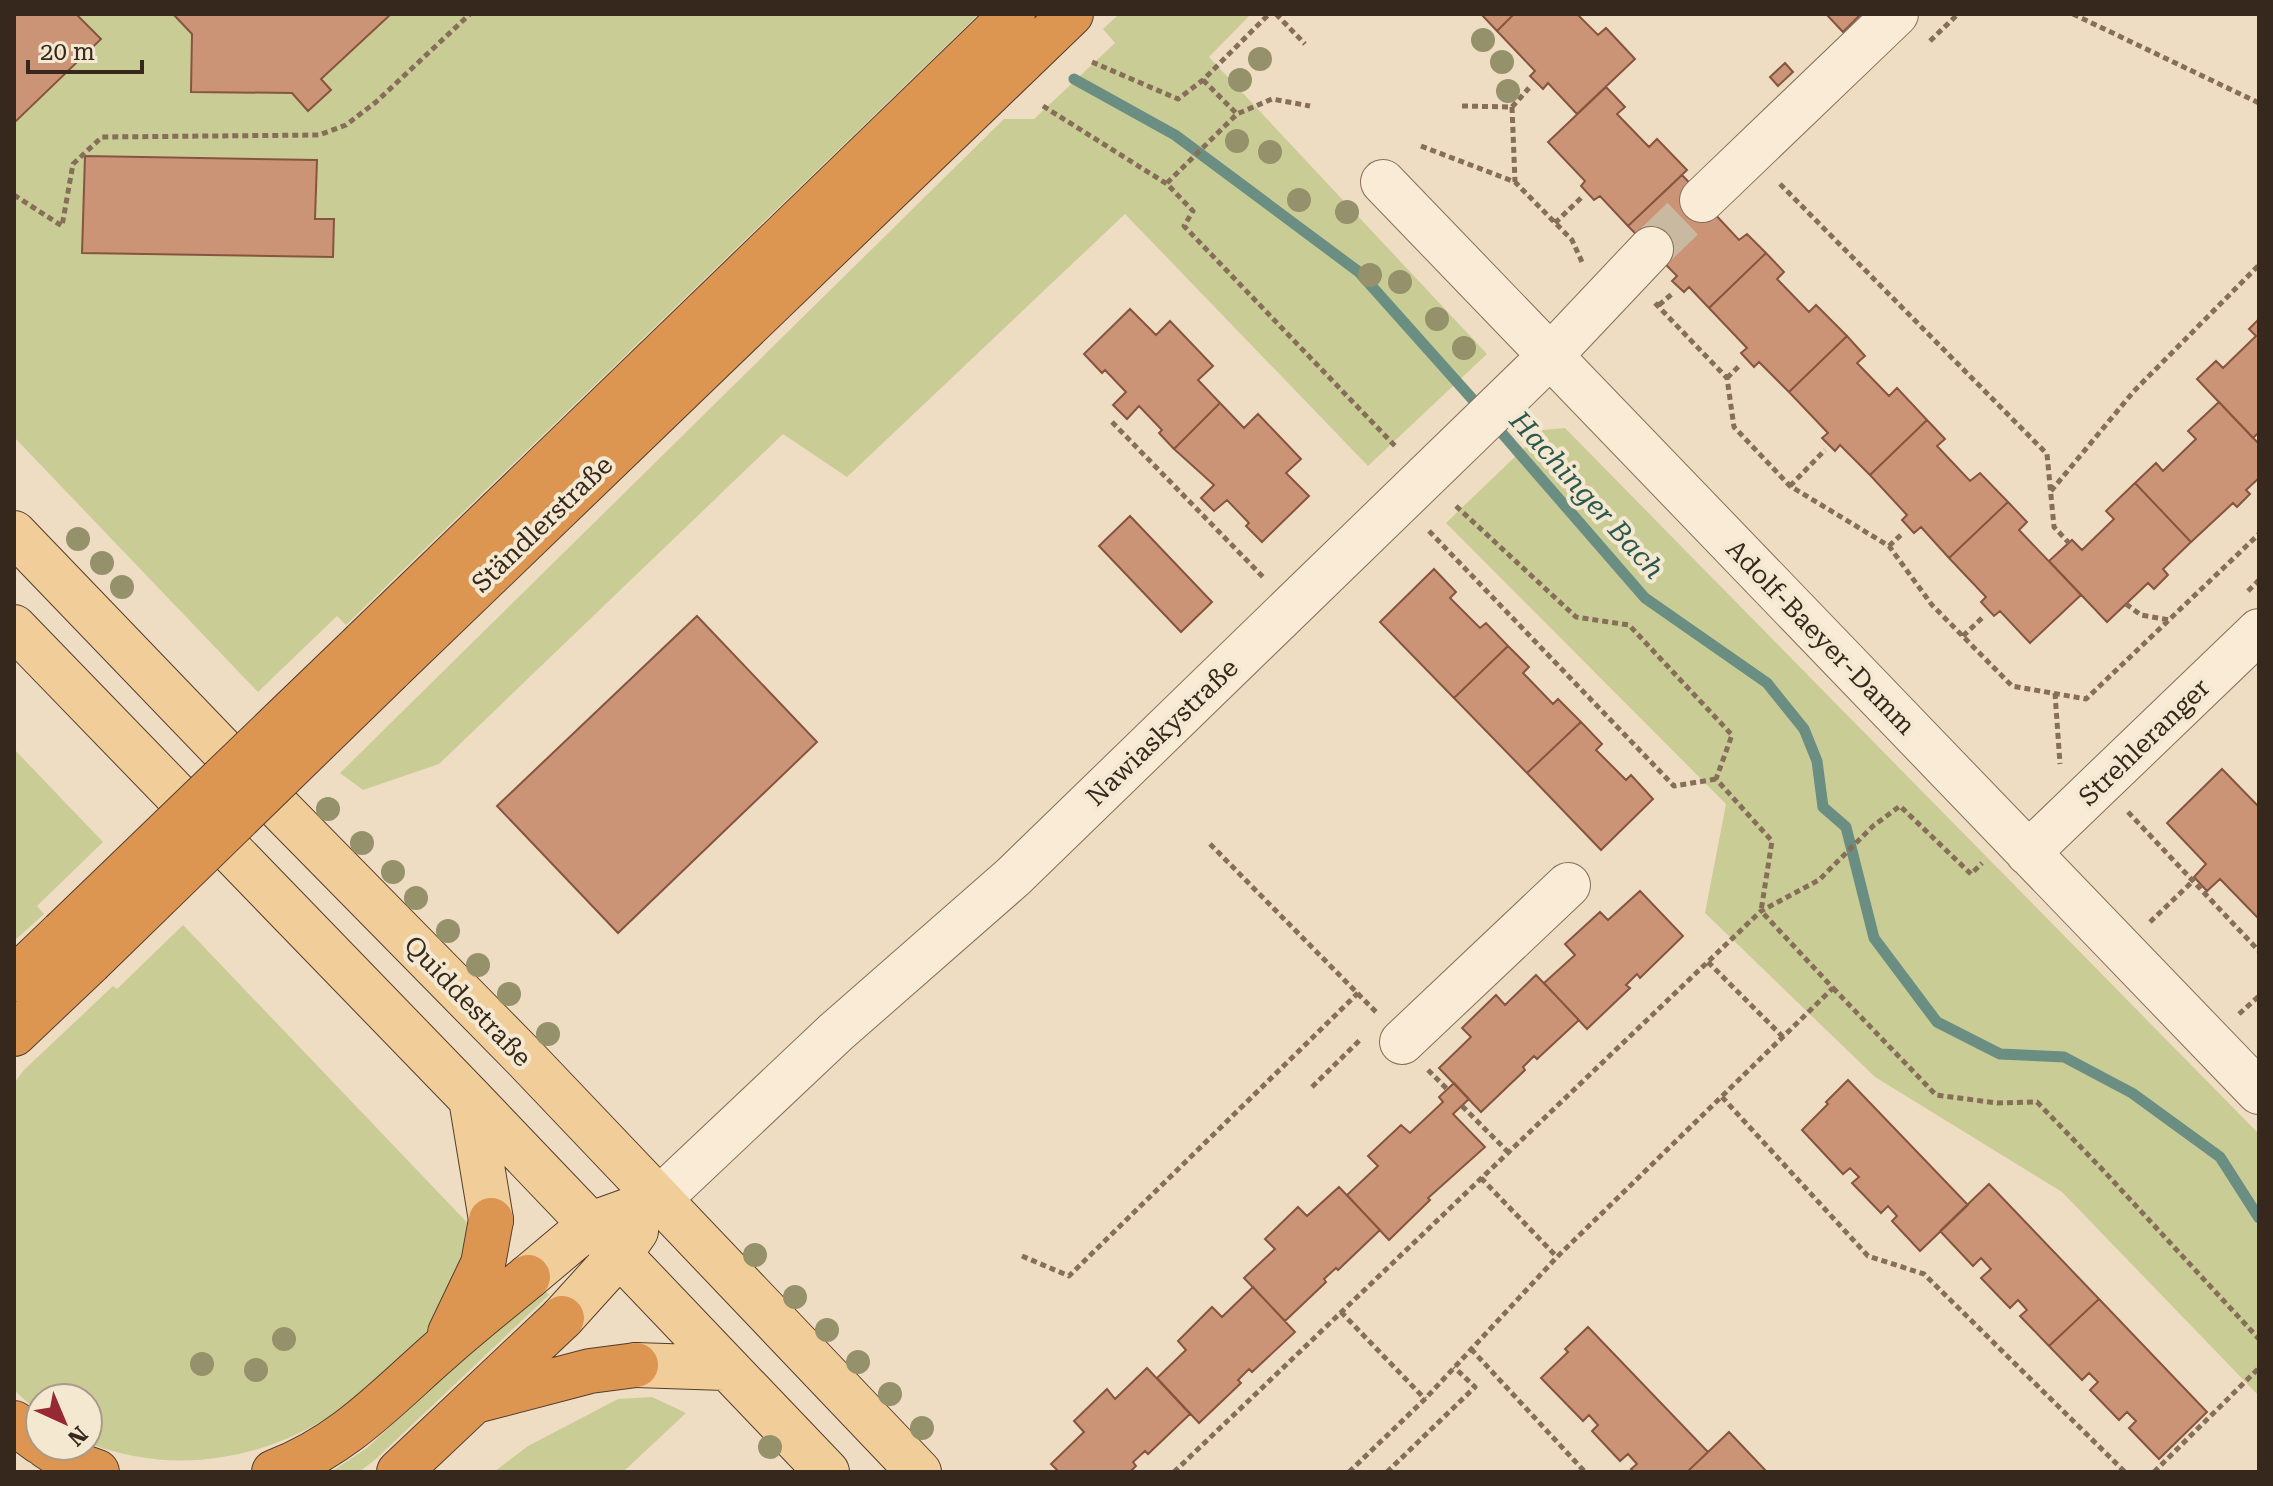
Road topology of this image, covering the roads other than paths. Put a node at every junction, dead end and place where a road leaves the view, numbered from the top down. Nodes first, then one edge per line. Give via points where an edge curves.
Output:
1 (1013, 14) edge
2 (1071, 14) edge
3 (1896, 14) edge
4 (1383, 182) dead end
5 (1702, 200) tunnel mouth
6 (1626, 275) tunnel mouth
7 (1550, 356) junction
8 (14, 533) edge
9 (14, 627) edge
10 (2259, 631) edge
11 (377, 656) junction
12 (2028, 853) junction
13 (1568, 885) dead end
14 (21, 994) edge
15 (1402, 1042) road end
16 (14, 1052) edge
17 (2259, 1092) edge
18 (471, 1099) junction
19 (658, 1200) junction
20 (491, 1220) joint
21 (605, 1240) junction
22 (528, 1277) joint
23 (562, 1318) joint
24 (441, 1349) junction
25 (636, 1365) joint
26 (725, 1368) junction
27 (477, 1400) junction
28 (70, 1462) edge
29 (97, 1472) edge
30 (274, 1472) edge
31 (399, 1472) edge
32 (827, 1472) edge
33 (919, 1472) edge

1 - 11 highway, Ständlerstraße
2 - 11 highway, Ständlerstraße
3 - 5 street
4 - 7 street, Adolf-Baeyer-Damm
6 - 7 street, Nawiaskystraße
7 - 12 street, Adolf-Baeyer-Damm
7 - 19 street, Nawiaskystraße via 1013,877 836,1032
8 - 19 main road, Quiddestraße
9 - 18 main road
10 - 12 street, Strehleranger
11 - 14 highway, Ständlerstraße, bridge via 76,948
12 - 17 street, Adolf-Baeyer-Damm
13 - 15 street
14 - 16 highway, Ständlerstraße
18 - 20 main road
18 - 21 main road
19 - 21 main road
19 - 33 main road, Quiddestraße
20 - 24 highway via 483,1264
21 - 22 main road
21 - 23 main road
21 - 26 main road
22 - 24 highway
23 - 27 highway
24 - 30 highway via 357,1426
25 - 26 main road
25 - 27 highway via 590,1371
26 - 32 main road
27 - 31 highway
28 - 29 highway

